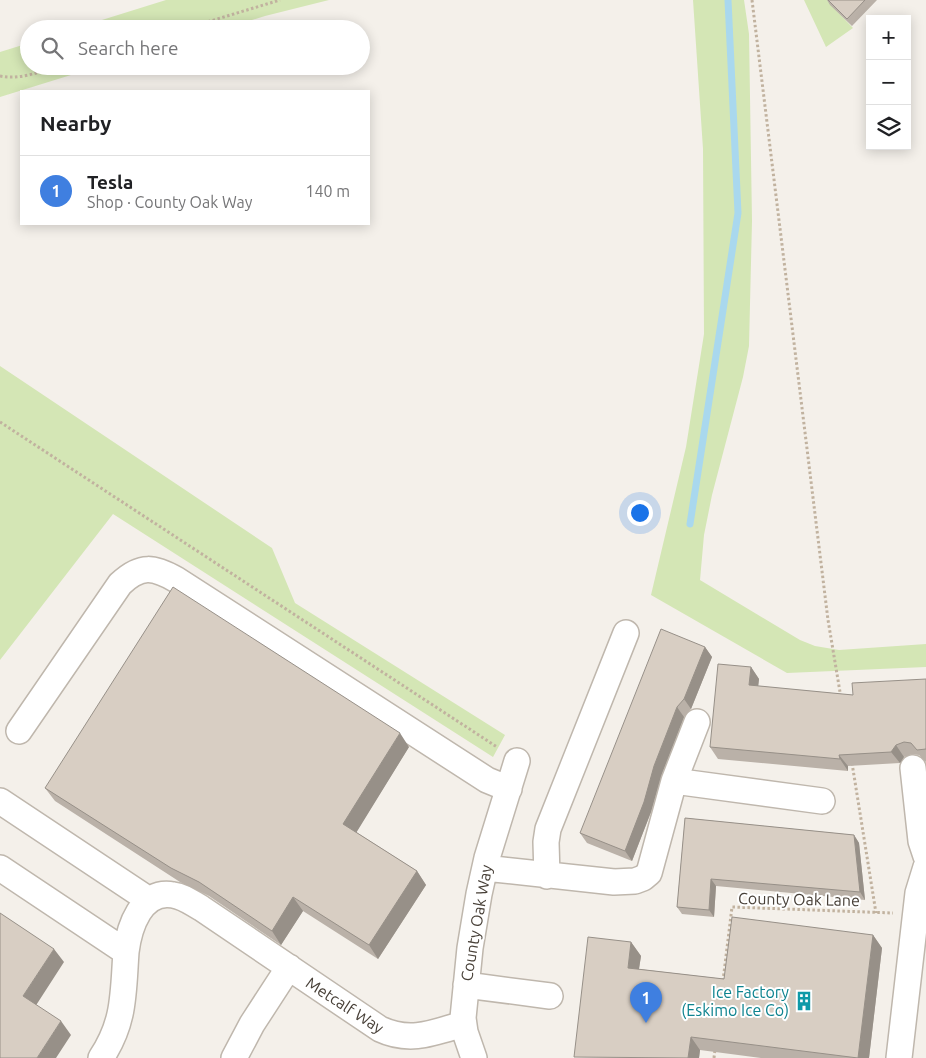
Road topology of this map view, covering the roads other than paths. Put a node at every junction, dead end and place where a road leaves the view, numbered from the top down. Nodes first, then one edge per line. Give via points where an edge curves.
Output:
1 (626, 632) dead end
2 (697, 722) dead end
3 (19, 731) dead end
4 (517, 760) road end
5 (913, 768) dead end
6 (674, 781) junction
7 (509, 789) junction
8 (0, 801) edge
9 (822, 801) dead end
10 (926, 856) edge
11 (926, 867) edge
12 (0, 868) edge
13 (485, 868) junction
14 (547, 876) junction
15 (149, 900) junction
16 (126, 952) junction
17 (919, 960) edge
18 (289, 967) junction
19 (466, 985) junction
20 (550, 996) dead end
21 (463, 1024) junction
22 (101, 1058) edge
23 (234, 1058) edge
24 (474, 1058) edge
25 (899, 1058) edge

1 - 14 street via 548,829
2 - 6 street
3 - 7 street via 120,584 132,573 152,568 177,580 487,780
4 - 7 street, County Oak Way
5 - 10 street via 921,841
6 - 9 street
6 - 14 street via 652,865 646,876 622,882
7 - 13 street, County Oak Way
8 - 15 street
11 - 17 street via 916,914
12 - 16 street
13 - 14 street
13 - 19 street, County Oak Way via 473,924
15 - 16 street via 131,929
15 - 18 street, Metcalf Way via 170,894 186,899
16 - 22 street via 119,1021
17 - 25 street
18 - 21 street, Metcalf Way via 388,1033 403,1037 419,1036
18 - 23 street, Metcalf Way
19 - 20 street
19 - 21 street, County Oak Way
21 - 24 street, County Oak Way

